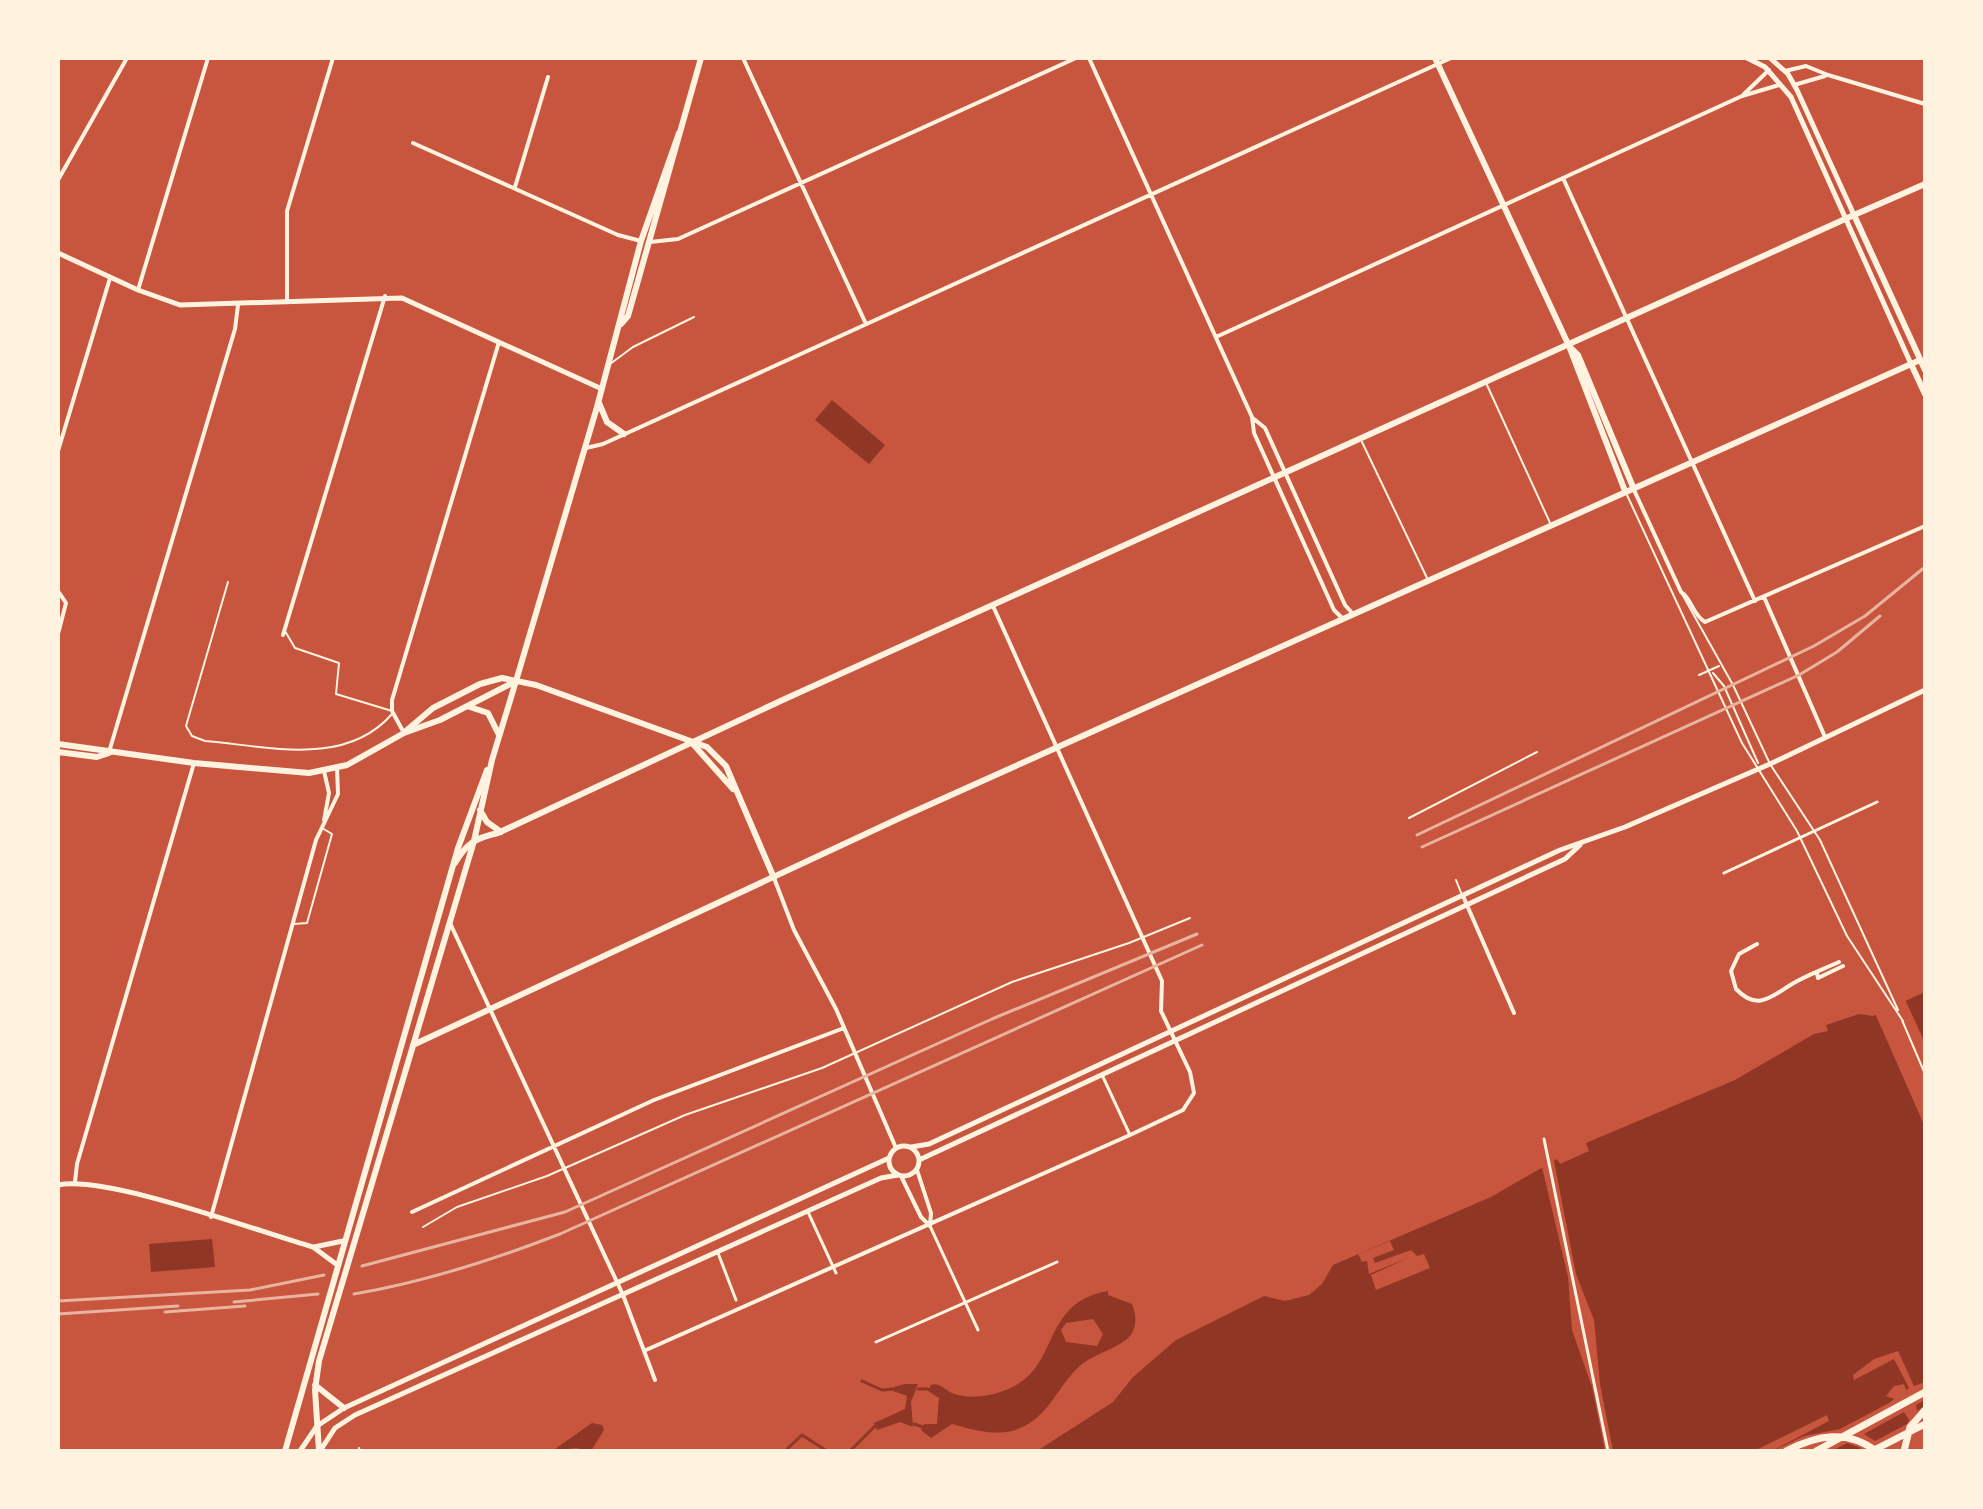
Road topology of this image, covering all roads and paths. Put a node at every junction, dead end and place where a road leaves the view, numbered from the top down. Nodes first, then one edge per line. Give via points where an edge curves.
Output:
1 (127, 58) edge
2 (208, 58) edge
3 (333, 58) edge
4 (701, 58) edge
5 (743, 58) edge
6 (1076, 58) edge
7 (1089, 58) edge
8 (1451, 58) edge
9 (1747, 58) edge
10 (1770, 58) edge
11 (1438, 60) edge
12 (1769, 70) junction
13 (1785, 71) junction
14 (1828, 75) junction
15 (548, 77) dead end
16 (1784, 85) junction
17 (1794, 85) junction
18 (1742, 96) junction
19 (1925, 104) edge
20 (679, 133) junction
21 (413, 143) dead end
22 (1563, 178) junction
23 (58, 180) edge
24 (799, 184) junction
25 (1925, 184) edge
26 (515, 187) junction
27 (1150, 194) junction
28 (1504, 205) junction
29 (1854, 215) junction
30 (1846, 219) junction
31 (641, 241) junction
32 (651, 242) junction
33 (58, 253) edge
34 (110, 278) junction
35 (138, 290) junction
36 (385, 296) junction
37 (287, 302) junction
38 (238, 305) junction
39 (694, 317) dead end
40 (1630, 319) junction
41 (621, 324) junction
42 (866, 324) junction
43 (1216, 337) junction
44 (499, 342) junction
45 (1569, 346) junction
46 (1922, 358) edge
47 (1911, 364) junction
48 (609, 365) junction
49 (1925, 370) edge
50 (1486, 384) junction
51 (603, 389) junction
52 (1925, 394) edge
53 (599, 403) junction
54 (1252, 417) junction
55 (624, 434) junction
56 (1362, 441) junction
57 (586, 448) junction
58 (58, 451) edge
59 (1693, 461) junction
60 (1286, 475) junction
61 (1275, 480) junction
62 (1633, 487) junction
63 (1625, 491) junction
64 (1551, 525) junction
65 (1925, 526) edge
66 (1428, 580) junction
67 (228, 582) dead end
68 (58, 591) edge
69 (1681, 592) junction
70 (1764, 597) junction
71 (1755, 601) junction
72 (993, 606) junction
73 (1353, 614) junction
74 (1342, 618) junction
75 (284, 632) joint
76 (58, 634) edge
77 (1720, 665) junction
78 (1710, 670) junction
79 (1699, 675) dead end
80 (516, 681) junction
81 (1925, 690) edge
82 (467, 706) junction
83 (393, 712) junction
84 (404, 733) junction
85 (499, 735) junction
86 (1825, 737) junction
87 (58, 744) edge
88 (693, 744) junction
89 (1058, 747) junction
90 (58, 752) edge
91 (1537, 752) dead end
92 (109, 753) junction
93 (492, 760) junction
94 (194, 763) junction
95 (1770, 764) junction
96 (337, 768) junction
97 (1759, 768) junction
98 (324, 771) junction
99 (1877, 802) dead end
100 (480, 810) junction
101 (1409, 818) dead end
102 (322, 827) junction
103 (501, 832) junction
104 (474, 841) junction
105 (1581, 844) junction
106 (455, 863) junction
107 (1724, 873) dead end
108 (774, 878) junction
109 (1456, 880) dead end
110 (1463, 896) junction
111 (1467, 905) junction
112 (1190, 918) dead end
113 (449, 921) junction
114 (293, 924) junction
115 (1757, 944) dead end
116 (1841, 964) dead end
117 (492, 1008) junction
118 (1514, 1013) dead end
119 (1903, 1021) junction
120 (844, 1028) junction
121 (1170, 1032) junction
122 (1175, 1042) junction
123 (413, 1045) junction
124 (1925, 1074) edge
125 (1103, 1077) junction
126 (1130, 1135) junction
127 (1544, 1139) dead end
128 (555, 1144) junction
129 (911, 1147) junction
130 (896, 1148) junction
131 (889, 1158) junction
132 (919, 1160) junction
133 (917, 1170) junction
134 (899, 1175) junction
135 (75, 1182) junction
136 (58, 1185) edge
137 (412, 1212) dead end
138 (808, 1212) junction
139 (211, 1217) junction
140 (930, 1226) junction
141 (423, 1227) dead end
142 (343, 1241) junction
143 (313, 1247) junction
144 (718, 1253) junction
145 (335, 1260) junction
146 (1057, 1262) dead end
147 (834, 1271) junction
148 (617, 1283) junction
149 (623, 1295) junction
150 (736, 1300) dead end
151 (966, 1304) junction
152 (978, 1330) dead end
153 (876, 1342) dead end
154 (646, 1350) junction
155 (655, 1380) dead end
156 (315, 1385) junction
157 (1925, 1392) edge
158 (344, 1408) junction
159 (1925, 1410) edge
160 (319, 1424) junction
161 (1925, 1424) edge
162 (285, 1451) edge
163 (300, 1451) edge
164 (320, 1451) edge
165 (1608, 1451) edge
166 (1786, 1451) edge
167 (1816, 1451) edge
168 (1874, 1451) edge
169 (1904, 1451) edge

1 - 23 street
2 - 35 street
3 - 37 street via 287,211
4 - 20 main road
5 - 24 street
6 - 24 street
7 - 27 street
8 - 11 street
9 - 12 street
10 - 13 street
11 - 27 street
11 - 28 main road
12 - 13 street
12 - 16 street
12 - 18 street
13 - 14 street via 1806,66
13 - 17 street
14 - 17 street
14 - 19 street
15 - 26 street
16 - 17 street
16 - 18 street
16 - 30 street
17 - 29 street
18 - 22 street
20 - 31 main road
20 - 32 main road
21 - 26 street
22 - 28 street
22 - 40 street
24 - 32 street via 678,239
24 - 42 street
25 - 29 main road
26 - 31 street
27 - 42 street
27 - 43 street
28 - 43 street
28 - 45 main road
29 - 30 main road
29 - 46 main road
30 - 40 main road
30 - 47 street
31 - 32 street
31 - 41 main road
32 - 41 main road
33 - 34 street
34 - 35 street
34 - 58 street
35 - 38 street via 180,305
36 - 37 street
36 - 44 street via 412,301
36 - 75 street
37 - 38 street
38 - 92 street
39 - 48 lane
40 - 45 main road
40 - 59 street
41 - 48 main road
42 - 55 street
43 - 54 street
44 - 51 street
44 - 83 street via 393,697
45 - 50 main road
45 - 62 main road via 1578,355
45 - 63 main road
46 - 47 main road
46 - 49 main road
47 - 52 main road
47 - 59 main road
48 - 51 main road
50 - 56 main road
50 - 64 lane
51 - 53 main road
53 - 55 main road via 607,422
53 - 57 main road
54 - 60 street via 1265,428
54 - 61 street
55 - 57 street
56 - 60 main road
56 - 66 lane
57 - 80 main road
59 - 62 main road
59 - 71 street
60 - 61 main road
60 - 73 street
61 - 72 main road
61 - 74 street
62 - 63 main road
62 - 69 street
63 - 64 main road
63 - 78 lane
64 - 66 main road
65 - 70 street
66 - 73 main road
67 - 83 lane via 186,726 192,736 319,751 364,737
68 - 76 street via 66,603
69 - 71 street via 1701,620
69 - 77 lane
70 - 71 street
70 - 86 street
72 - 88 main road
72 - 89 street
73 - 74 main road
74 - 89 main road
75 - 83 lane via 295,648 339,663 336,694
77 - 78 lane
77 - 95 lane
78 - 79 lane
78 - 97 lane via 1742,743
78 - 97 lane via 1724,686
80 - 82 main road
80 - 84 main road via 498,678 480,684 429,711
80 - 85 main road
80 - 88 main road
81 - 86 street
82 - 84 main road
82 - 85 main road via 490,714
83 - 84 street
84 - 96 main road
85 - 93 main road
86 - 95 street
87 - 92 main road
88 - 103 main road
88 - 108 main road via 733,789
89 - 108 main road
89 - 121 street via 1162,981 1161,1011
90 - 92 main road via 97,757
91 - 101 lane
92 - 94 main road
93 - 100 main road
93 - 106 main road
94 - 98 main road via 285,773
94 - 135 street
95 - 97 street
95 - 119 lane via 1820,840
96 - 98 main road
96 - 102 street via 338,794
97 - 105 street
97 - 119 lane via 1797,831 1847,936
98 - 102 street via 329,793
99 - 107 street
100 - 103 main road
100 - 104 main road
102 - 114 street
102 - 114 lane via 331,833 330,846 307,923
103 - 104 main road
104 - 106 main road
104 - 113 main road
105 - 110 street
105 - 111 street via 1565,859
106 - 142 main road
108 - 117 main road
108 - 120 street
109 - 110 lane
110 - 111 street
110 - 121 street
111 - 118 street
111 - 122 street
112 - 141 lane via 1022,978 790,1081 685,1115 582,1162 457,1207
113 - 117 street
113 - 123 main road
114 - 139 street
115 - 116 street via 1741,952 1731,973 1734,987 1754,1000 1783,993
117 - 123 main road
117 - 128 street
119 - 124 lane
120 - 128 street
120 - 130 street
121 - 122 street
121 - 129 street via 929,1144
122 - 125 street
122 - 126 street via 1194,1089 1183,1110
123 - 156 main road
125 - 126 street
125 - 132 street
126 - 140 street
127 - 165 street
128 - 137 street
128 - 148 street
129 - 130 street
129 - 132 street
130 - 131 street
131 - 134 street
131 - 148 street
132 - 133 street
133 - 134 street
133 - 140 street
134 - 138 street via 881,1178
134 - 140 street
135 - 136 street
135 - 139 street
138 - 144 street
138 - 147 street
139 - 143 street
140 - 147 street
140 - 151 street
142 - 143 street
142 - 145 main road
143 - 145 street
144 - 149 street
144 - 150 street
145 - 162 main road
146 - 151 street
147 - 154 street
148 - 149 street
148 - 158 street
149 - 154 street
149 - 164 street via 355,1415 335,1428
151 - 152 street
151 - 153 street
154 - 155 street
156 - 158 main road
156 - 160 main road
157 - 167 highway
158 - 160 street
159 - 169 highway via 1910,1427
160 - 163 street
160 - 164 main road
161 - 168 highway
166 - 168 highway via 1834,1436 1860,1441

